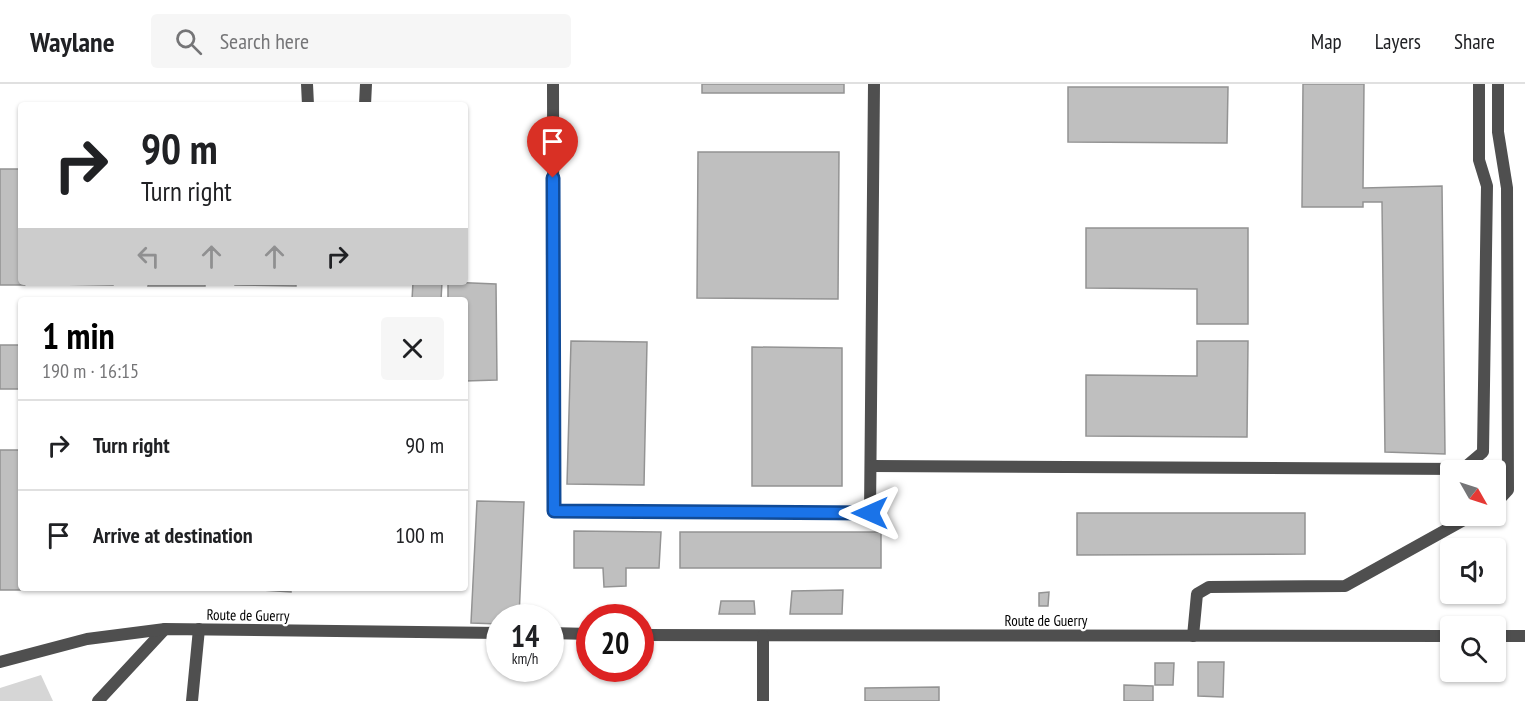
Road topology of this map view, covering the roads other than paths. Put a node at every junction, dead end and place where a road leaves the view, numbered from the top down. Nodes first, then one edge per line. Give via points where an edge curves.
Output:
1 (307, 84) edge
2 (366, 84) edge
3 (554, 84) edge
4 (874, 84) edge
5 (1479, 84) edge
6 (1498, 84) edge
7 (308, 102) edge
8 (365, 102) edge
9 (871, 466) junction
10 (1506, 492) edge
11 (1453, 526) edge
12 (165, 629) junction
13 (199, 629) junction
14 (486, 633) edge
15 (654, 634) edge
16 (763, 636) junction
17 (1192, 636) junction
18 (1440, 636) edge
19 (1506, 636) edge
20 (1525, 636) edge
21 (0, 662) edge
22 (98, 701) edge
23 (192, 701) edge
24 (763, 701) edge

1 - 7 street
2 - 8 street
3 - 9 street via 554,511 870,513
4 - 9 street
5 - 9 street via 1479,160 1487,186 1483,452 1463,469
6 - 10 street via 1498,132 1508,188
11 - 17 street via 1345,586 1209,587 1197,594
12 - 13 street, Route de Guerry
12 - 21 street, Route de Guerry via 87,639
12 - 22 street
13 - 14 street, Route de Guerry
13 - 23 street
15 - 16 street, Route de Guerry
16 - 17 street, Route de Guerry
16 - 24 street
17 - 18 street, Route de Guerry
19 - 20 street

